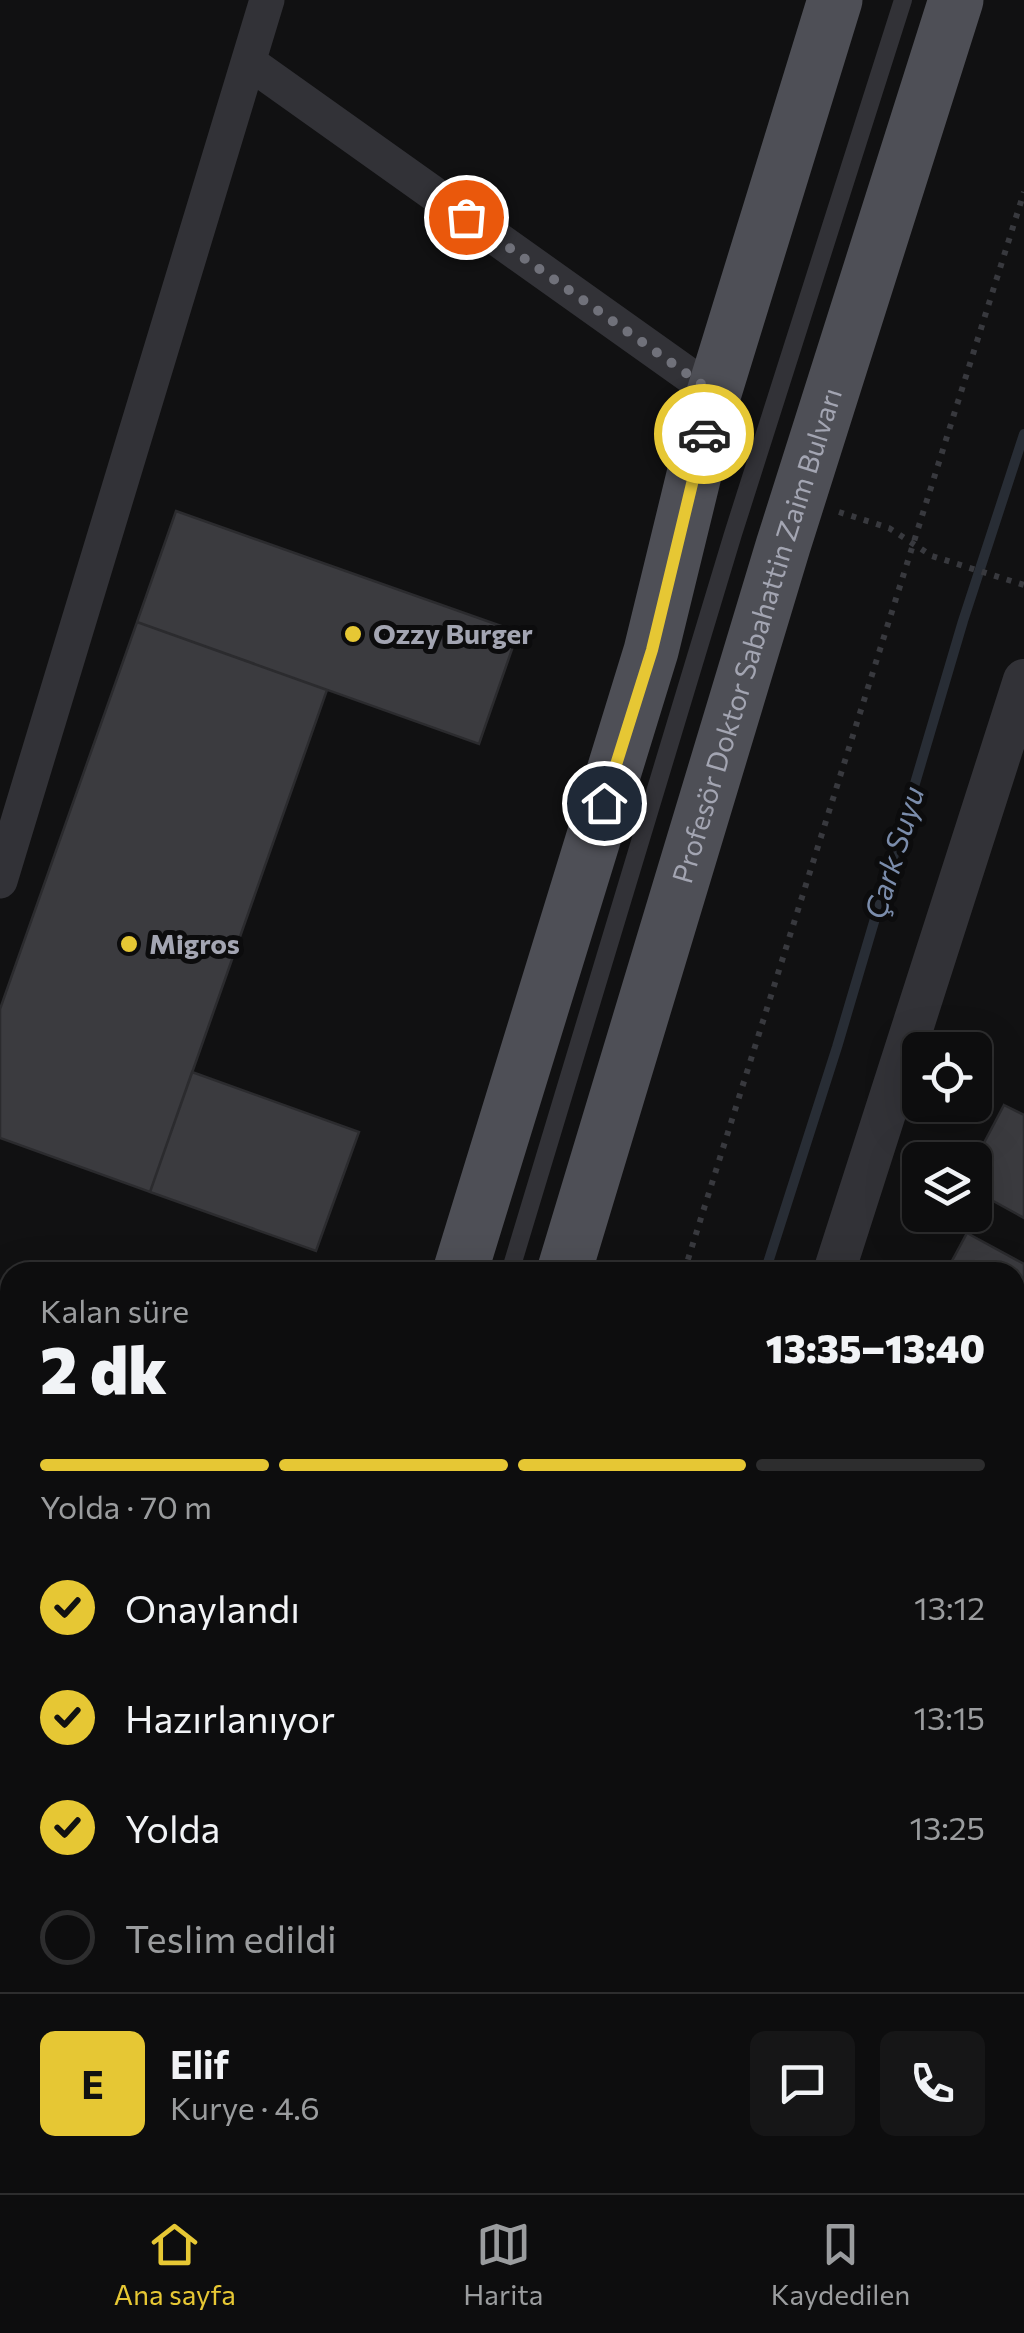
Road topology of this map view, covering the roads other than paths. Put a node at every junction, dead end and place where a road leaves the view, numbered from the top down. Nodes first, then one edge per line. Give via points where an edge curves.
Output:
1 (267, 0) edge
2 (836, 0) edge
3 (902, 0) edge
4 (956, 0) edge
5 (250, 63) junction
6 (714, 393) junction
7 (1024, 680) edge
8 (1016, 737) edge
9 (0, 881) edge
10 (463, 1262) edge
11 (513, 1262) edge
12 (567, 1262) edge
13 (837, 1262) edge

1 - 5 street
2 - 6 main road
3 - 11 lane
4 - 12 main road, Profesör Doktor Sabahattin Zaim Bulvarı via 782,546
5 - 6 street
5 - 9 street
6 - 10 main road via 652,650
7 - 8 street
8 - 13 street

